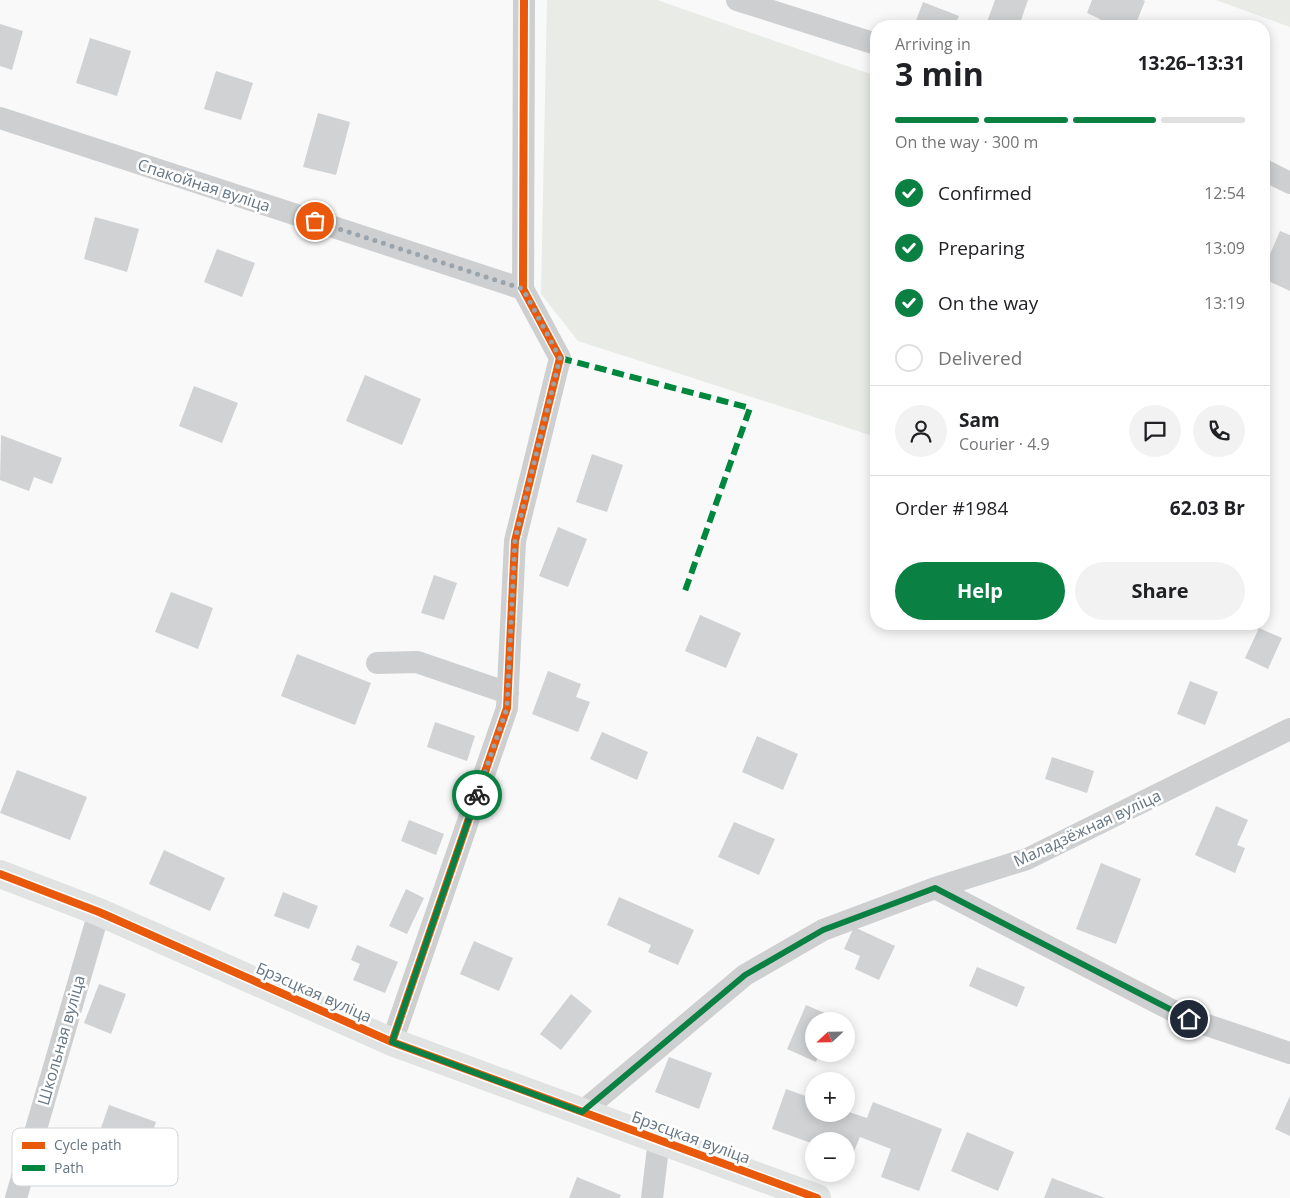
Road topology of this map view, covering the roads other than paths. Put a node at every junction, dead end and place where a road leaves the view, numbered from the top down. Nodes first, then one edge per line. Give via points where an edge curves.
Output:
1 (524, 0) edge
2 (737, 0) edge
3 (870, 42) edge
4 (0, 118) edge
5 (1270, 173) edge
6 (1290, 183) edge
7 (523, 289) junction
8 (377, 663) dead end
9 (508, 693) junction
10 (1290, 729) edge
11 (0, 874) edge
12 (935, 888) junction
13 (99, 912) junction
14 (392, 1042) junction
15 (1290, 1053) edge
16 (582, 1112) junction
17 (36, 1128) edge
18 (659, 1140) junction
19 (652, 1198) edge
20 (817, 1198) edge

1 - 7 street
2 - 3 street
4 - 7 street, Спакойная вуліца
5 - 6 street
7 - 9 street via 560,358 515,540
8 - 9 street via 417,662
9 - 14 street via 507,708
10 - 12 street, Маладзёжная вуліца via 1027,859
11 - 13 street, Брэсцкая вуліца
12 - 15 street via 1189,1019
12 - 16 street, Маладзёжная вуліца via 823,930 745,975
13 - 14 street, Брэсцкая вуліца
13 - 17 street, Школьная вуліца
14 - 16 street, Брэсцкая вуліца
16 - 18 street, Брэсцкая вуліца
18 - 19 street
18 - 20 street, Брэсцкая вуліца

